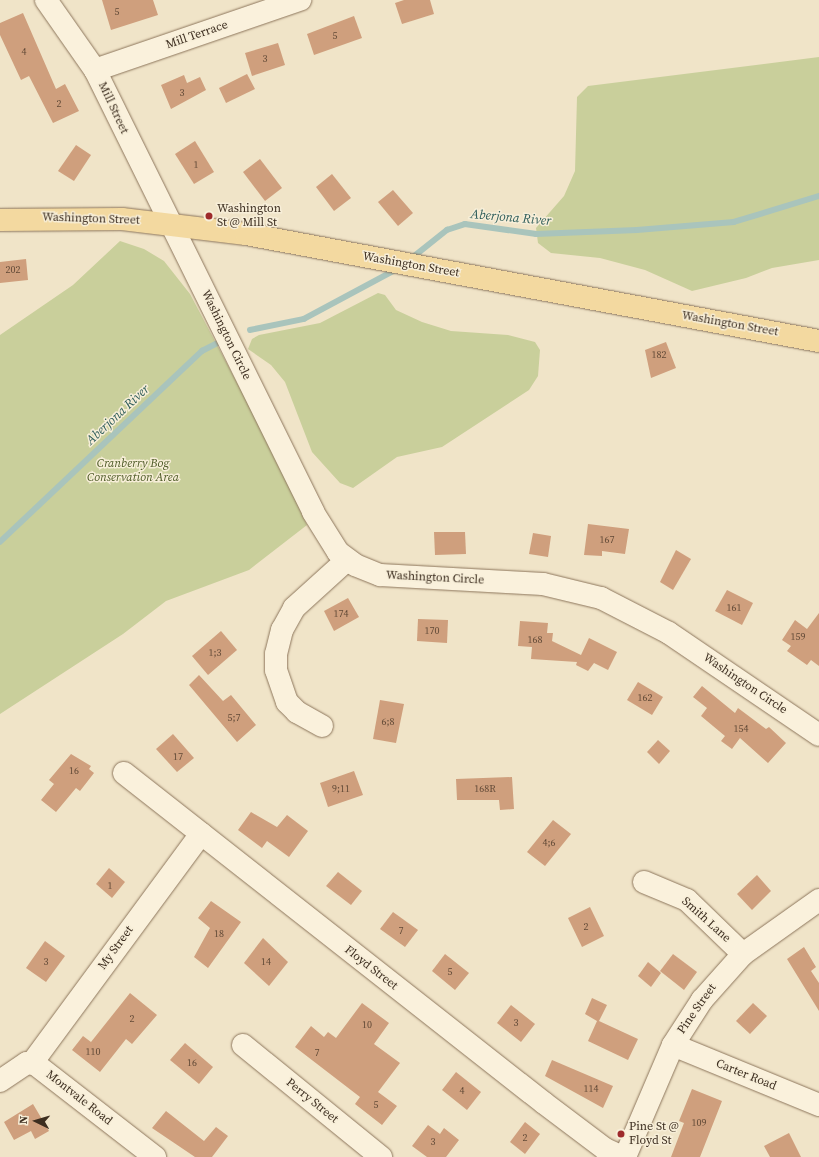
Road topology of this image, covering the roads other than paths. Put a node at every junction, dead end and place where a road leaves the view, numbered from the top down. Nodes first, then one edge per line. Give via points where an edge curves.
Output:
1 (46, 0) edge
2 (300, 0) edge
3 (95, 70) junction
4 (0, 220) edge
5 (168, 223) junction
6 (819, 340) edge
7 (346, 560) junction
8 (322, 726) dead end
9 (819, 735) edge
10 (124, 773) dead end
11 (200, 834) junction
12 (644, 882) dead end
13 (819, 900) edge
14 (743, 954) junction
15 (243, 1045) dead end
16 (673, 1045) junction
17 (32, 1063) junction
18 (0, 1081) edge
19 (819, 1105) edge
20 (155, 1157) edge
21 (381, 1157) edge
22 (624, 1157) edge

1 - 3 street, Mill Street
2 - 3 street, Mill Terrace
3 - 5 street, Mill Street
4 - 5 main road, Washington Street via 78,217
5 - 6 main road, Washington Street via 392,261
5 - 7 street, Washington Circle via 198,277 312,512 330,543
7 - 8 street via 294,608 282,630 276,654 276,670 287,702 296,712
7 - 9 street, Washington Circle via 363,570 385,576 543,584 601,598 669,633
10 - 11 street, Floyd Street
11 - 17 street, My Street
11 - 22 street, Floyd Street via 605,1149
12 - 14 street, Smith Lane via 687,900
13 - 14 street, Pine Street
14 - 16 street, Pine Street via 702,1000
15 - 21 street, Perry Street
16 - 19 street, Carter Road
16 - 22 street, Pine Street
17 - 18 street
17 - 20 street, Montvale Road

